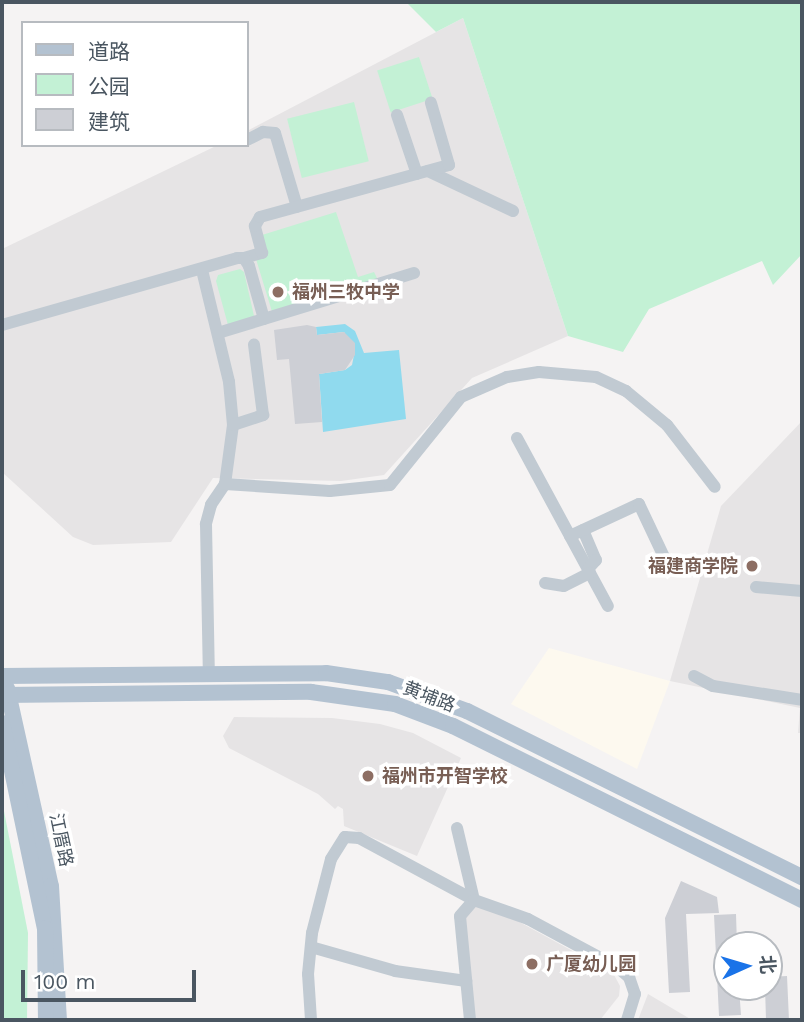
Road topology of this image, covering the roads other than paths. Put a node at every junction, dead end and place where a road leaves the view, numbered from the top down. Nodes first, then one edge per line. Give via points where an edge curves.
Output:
1 (431, 103) dead end
2 (397, 115) dead end
3 (248, 140) edge
4 (422, 173) junction
5 (296, 207) junction
6 (513, 211) dead end
7 (244, 258) junction
8 (202, 270) junction
9 (414, 273) dead end
10 (264, 319) junction
11 (2, 326) edge
12 (218, 333) junction
13 (254, 345) dead end
14 (233, 425) junction
15 (517, 438) dead end
16 (225, 484) junction
17 (715, 487) dead end
18 (583, 530) junction
19 (570, 536) junction
20 (665, 559) dead end
21 (589, 571) junction
22 (545, 583) dead end
23 (756, 587) dead end
24 (802, 591) edge
25 (608, 606) dead end
26 (2, 674) edge
27 (209, 676) junction
28 (694, 676) dead end
29 (6, 695) edge
30 (802, 700) edge
31 (2, 723) edge
32 (457, 828) dead end
33 (802, 877) edge
34 (474, 900) junction
35 (802, 900) edge
36 (311, 947) junction
37 (466, 981) junction
38 (46, 1020) edge
39 (59, 1020) edge
40 (311, 1020) edge
41 (470, 1020) edge
42 (627, 1020) edge

1 - 4 street via 452,162
2 - 4 street
3 - 5 street via 263,132 275,133
4 - 5 street
4 - 6 street
5 - 7 street via 260,217 255,226 262,253
7 - 8 street
7 - 10 street
8 - 11 street
8 - 12 street
9 - 10 street
10 - 12 street
12 - 14 street
13 - 14 street via 263,415
14 - 16 street
15 - 19 street
16 - 17 street via 330,491 390,485 467,393 507,377 539,372 596,377 626,391 679,438
16 - 27 street via 211,505 206,524
18 - 19 street
18 - 20 street via 639,504
18 - 21 street via 596,560
19 - 21 street
21 - 22 street via 564,586
21 - 25 street
23 - 24 street
26 - 27 main road, 黄埔路
26 - 29 main road, 江厝路
27 - 33 main road, 黄埔路 via 347,674 409,687 467,711
28 - 30 street via 713,686
29 - 35 main road, 黄埔路 via 311,692 396,704 444,721
29 - 39 main road, 江厝路 via 51,886
31 - 38 main road, 江厝路 via 45,928
32 - 34 street
34 - 36 street via 359,838 345,837 331,859
34 - 37 street via 460,916
34 - 42 street via 528,919 617,967 629,977 635,994
36 - 37 street via 395,971
36 - 40 street
37 - 41 street

